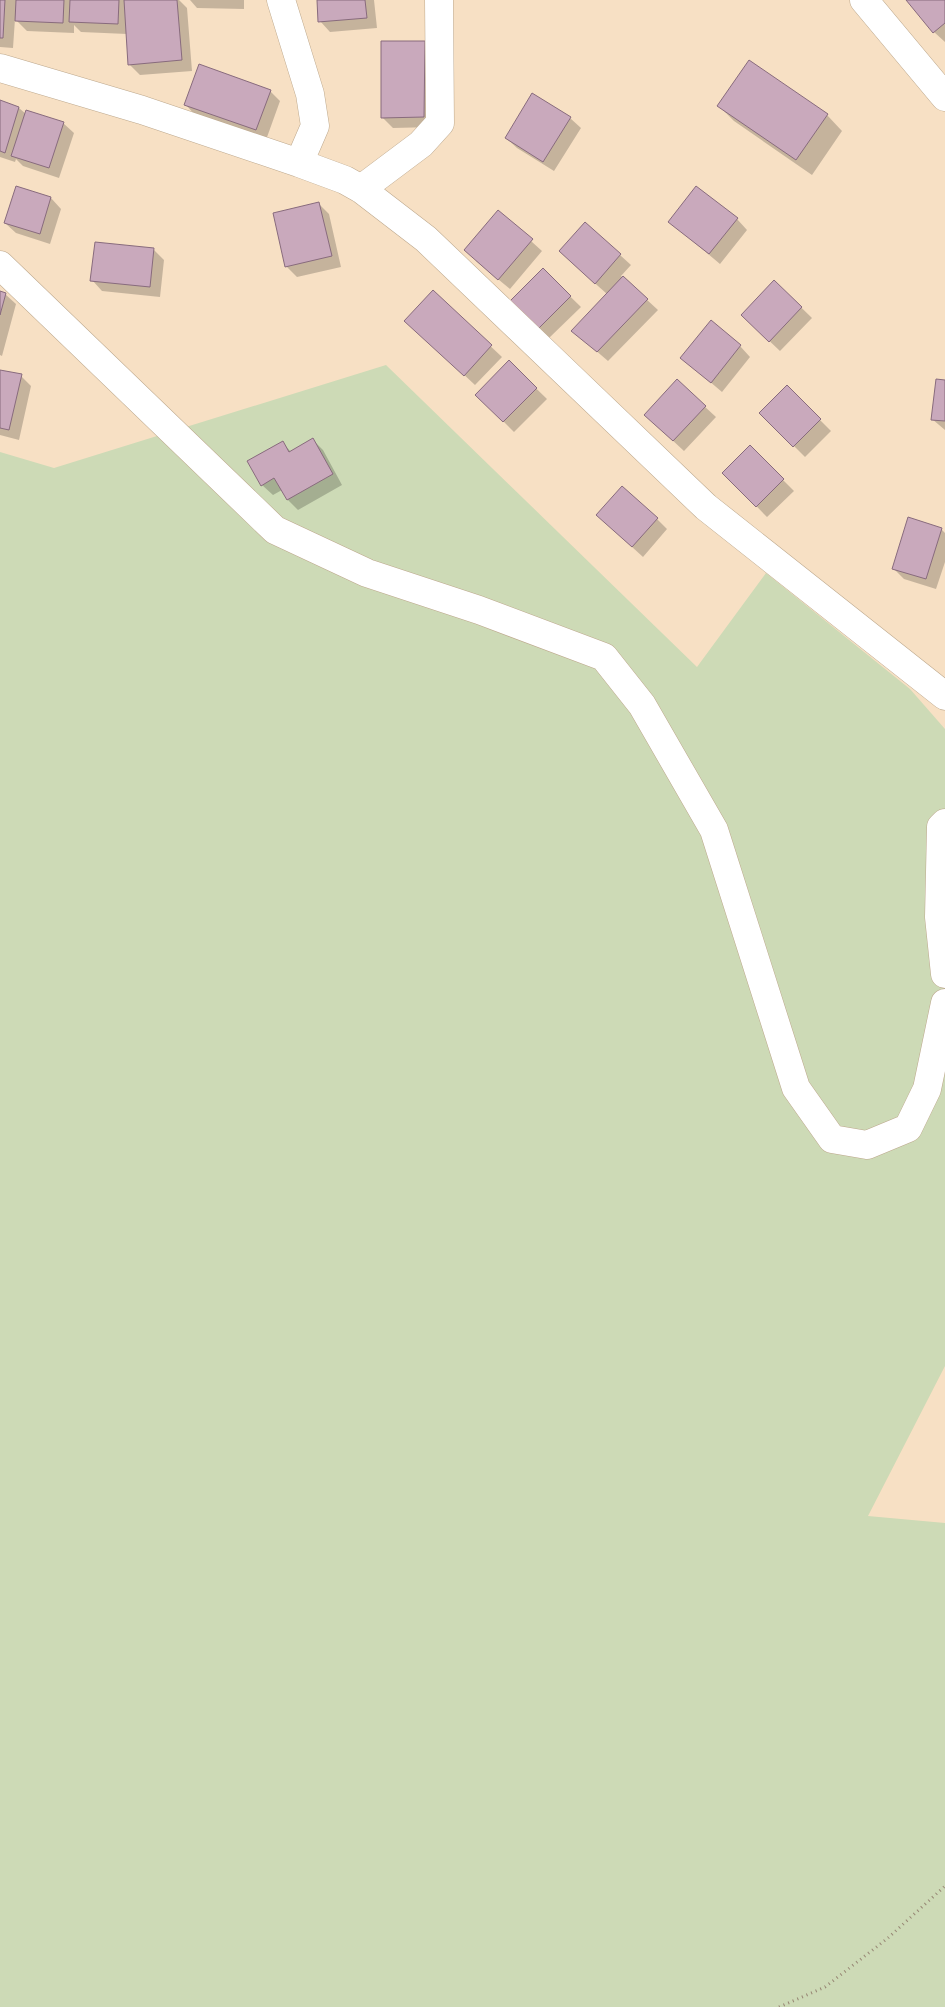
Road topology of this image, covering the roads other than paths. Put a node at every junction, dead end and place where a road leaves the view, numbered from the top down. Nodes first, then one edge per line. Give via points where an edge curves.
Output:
1 (281, 0) edge
2 (439, 0) edge
3 (864, 0) edge
4 (0, 68) edge
5 (945, 97) edge
6 (299, 163) junction
7 (361, 189) junction
8 (0, 265) edge
9 (945, 696) edge
10 (945, 823) edge
11 (945, 974) edge
12 (945, 1002) edge

1 - 6 street via 310,94 315,126
2 - 7 street via 440,123 421,144
3 - 5 street
4 - 6 street via 142,110
6 - 7 street
7 - 9 street via 426,239 706,507
8 - 12 street via 276,530 367,572 604,657 642,705 714,830 796,1088 832,1139 867,1144 908,1128 926,1089
10 - 11 street via 941,826 939,917

